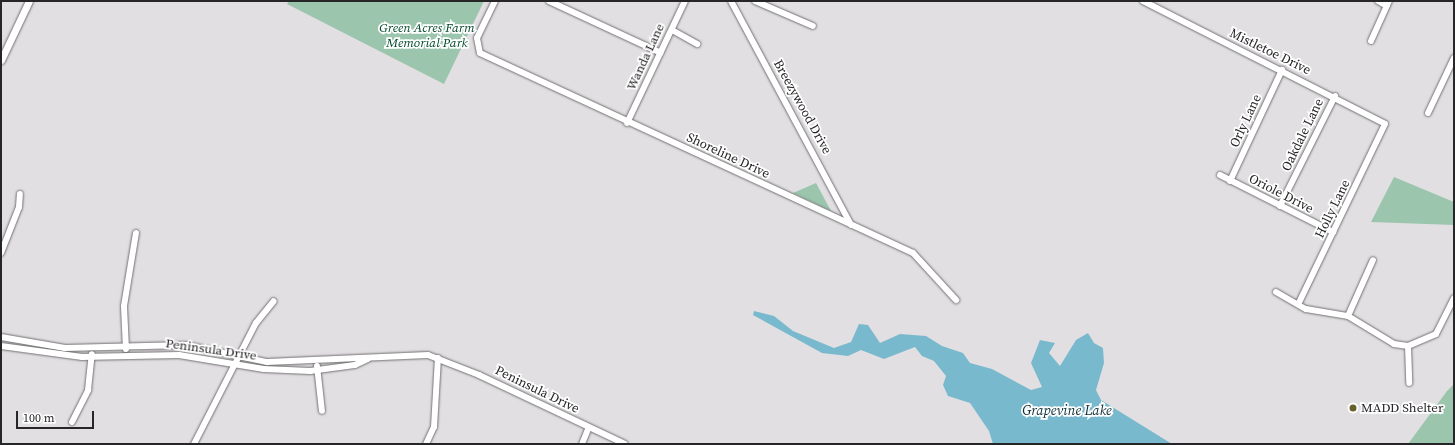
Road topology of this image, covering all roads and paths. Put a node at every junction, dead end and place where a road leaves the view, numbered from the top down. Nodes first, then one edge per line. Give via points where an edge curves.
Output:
1 (29, 1) edge
2 (495, 1) edge
3 (549, 1) edge
4 (684, 1) edge
5 (730, 1) edge
6 (755, 1) edge
7 (1378, 1) edge
8 (1144, 2) edge
9 (1388, 3) edge
10 (813, 26) dead end
11 (672, 30) junction
12 (1370, 41) dead end
13 (697, 44) dead end
14 (661, 53) junction
15 (1454, 58) edge
16 (1, 60) edge
17 (1282, 70) junction
18 (1335, 96) junction
19 (1428, 113) dead end
20 (627, 122) junction
21 (1385, 124) joint
22 (1220, 176) dead end
23 (1230, 181) junction
24 (20, 194) dead end
25 (1280, 206) junction
26 (852, 225) junction
27 (1333, 232) junction
28 (136, 233) dead end
29 (1, 253) edge
30 (1373, 260) dead end
31 (1276, 292) dead end
32 (1454, 298) edge
33 (956, 300) dead end
34 (274, 301) dead end
35 (1299, 303) junction
36 (1348, 316) junction
37 (1, 337) edge
38 (1, 346) edge
39 (126, 346) junction
40 (1408, 346) junction
41 (92, 348) junction
42 (127, 355) junction
43 (92, 357) junction
44 (239, 357) junction
45 (438, 358) junction
46 (368, 359) junction
47 (315, 361) junction
48 (235, 365) junction
49 (318, 369) junction
50 (1409, 383) dead end
51 (322, 411) dead end
52 (72, 422) dead end
53 (589, 427) junction
54 (194, 444) edge
55 (426, 444) edge
56 (582, 444) edge
57 (624, 444) edge

1 - 16 street
2 - 20 street, Shoreline Drive via 477,38 477,50
3 - 14 street
4 - 11 street, Wanda Lane
5 - 26 street, Breezywood Drive
6 - 10 street
7 - 9 street
8 - 17 street, Mistletoe Drive
9 - 12 street
11 - 13 street
11 - 14 street, Wanda Lane
14 - 20 street, Wanda Lane
15 - 19 street
17 - 18 street, Mistletoe Drive
17 - 23 street, Orly Lane
18 - 21 street, Mistletoe Drive
18 - 25 street, Oakdale Lane
20 - 26 street, Shoreline Drive
21 - 27 street, Holly Lane
22 - 23 street, Oriole Drive
23 - 25 street, Oriole Drive
24 - 29 street via 19,207
25 - 27 street, Oriole Drive
26 - 33 street, Shoreline Drive via 919,256
27 - 35 street, Holly Lane
28 - 39 street via 124,306
30 - 36 street
31 - 35 street
32 - 40 street via 1436,334
34 - 44 street via 260,316
35 - 36 street via 1316,312
36 - 40 street via 1394,344
37 - 41 street, Peninsula Drive via 26,344
38 - 43 street, Peninsula Drive via 41,354
39 - 41 street, Peninsula Drive
39 - 42 street
39 - 44 street, Peninsula Drive via 186,345
40 - 50 street
41 - 43 street
42 - 43 street, Peninsula Drive
42 - 48 street, Peninsula Drive via 179,355
43 - 52 street via 88,390
44 - 47 street, Peninsula Drive via 267,362
44 - 48 street
45 - 46 street, Peninsula Drive via 404,354
45 - 53 street, Peninsula Drive
45 - 55 street via 434,427
46 - 47 street, Peninsula Drive
46 - 49 street, Peninsula Drive via 355,365
47 - 49 street
48 - 49 street, Peninsula Drive via 264,369
48 - 54 street
49 - 51 street
53 - 56 street
53 - 57 street, Peninsula Drive

